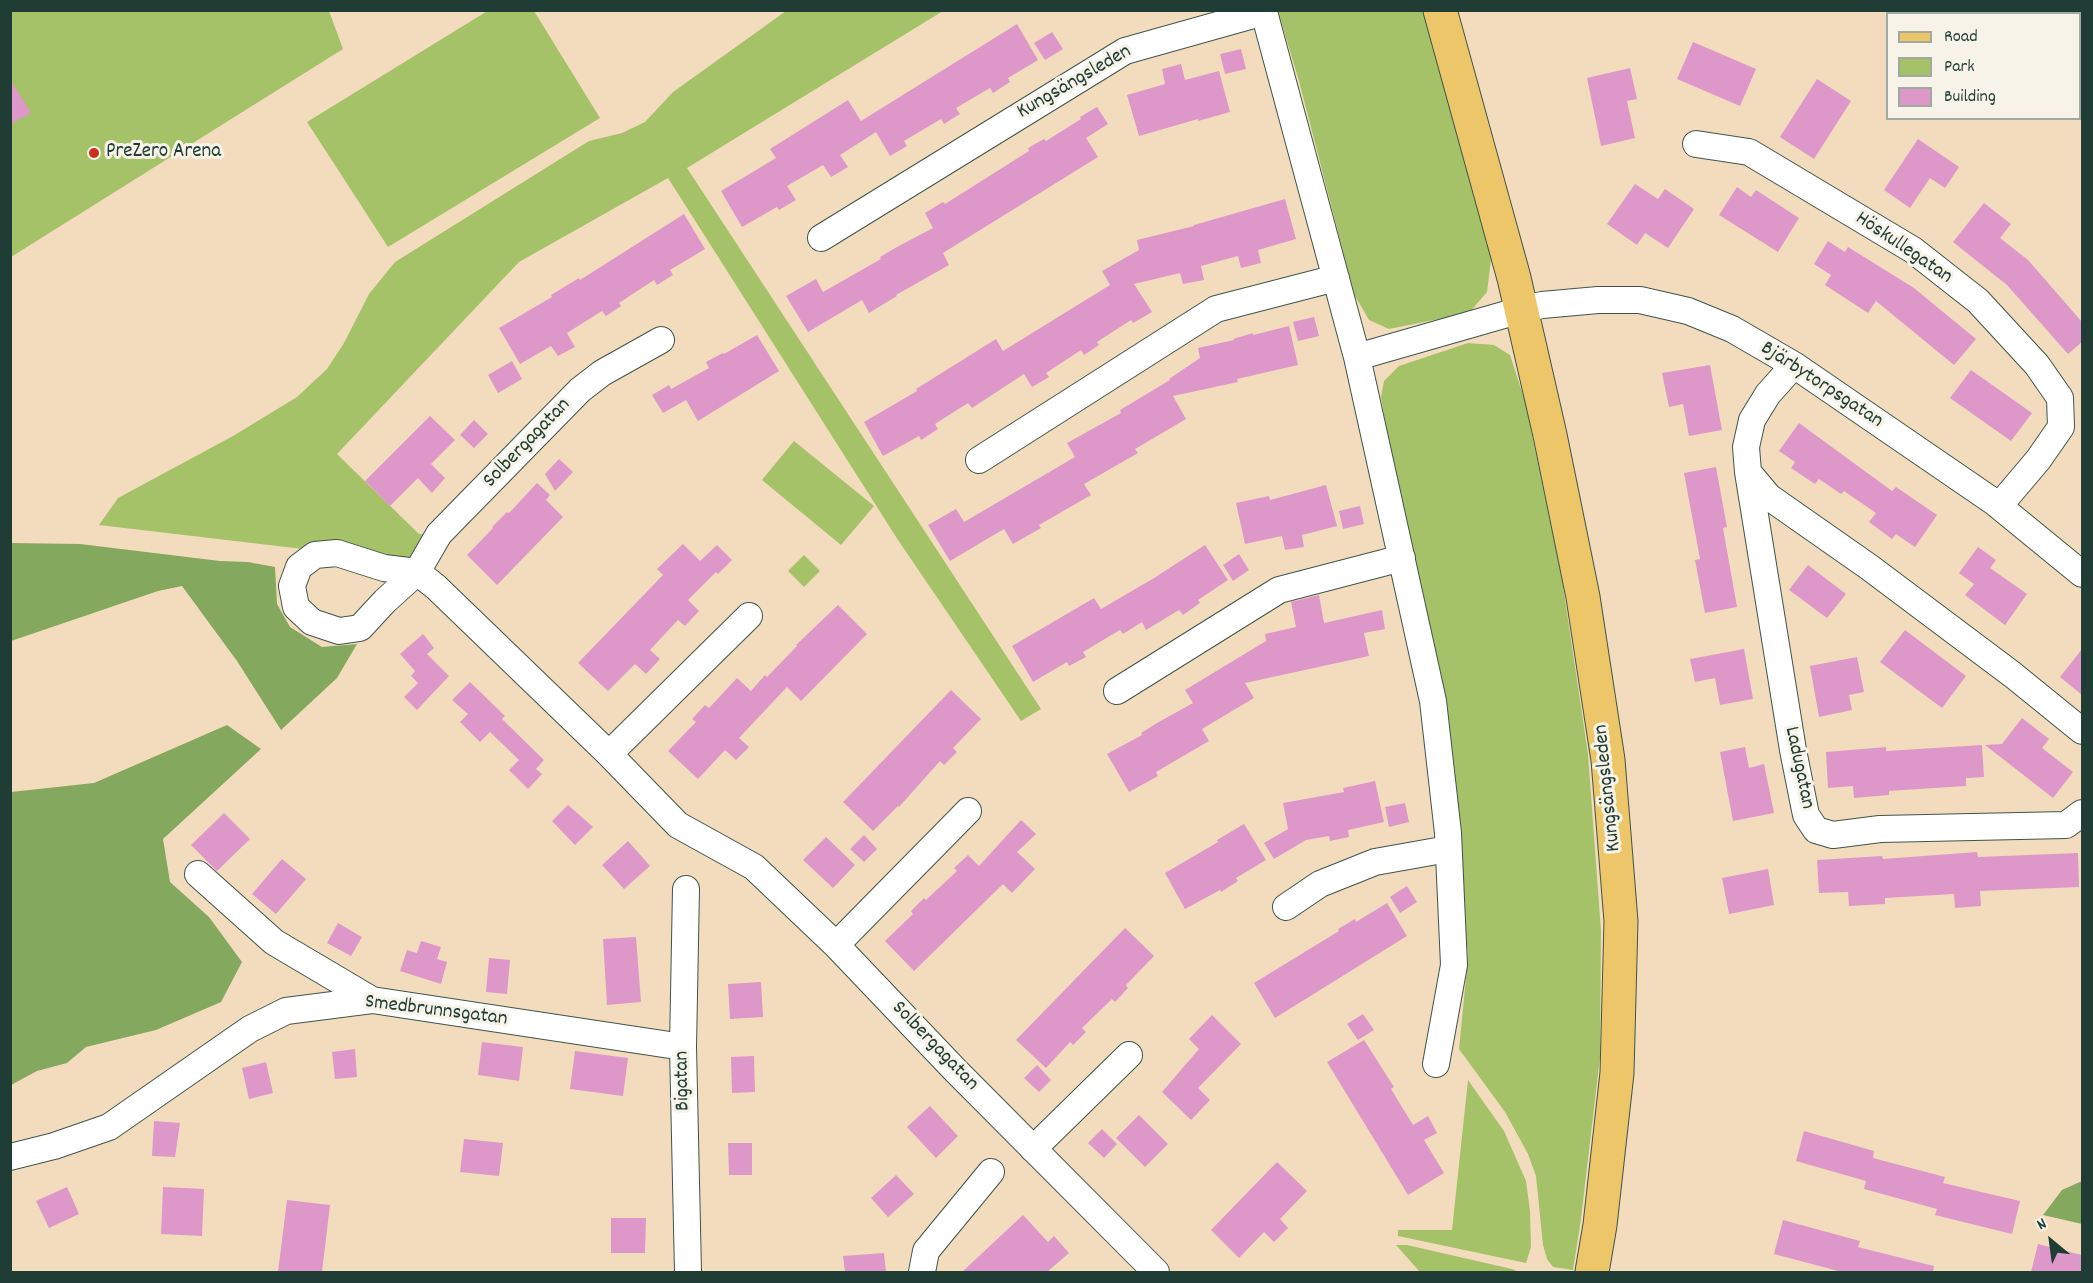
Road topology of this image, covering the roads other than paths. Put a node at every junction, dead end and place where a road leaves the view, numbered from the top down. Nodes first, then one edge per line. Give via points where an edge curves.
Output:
1 (1440, 10) edge
2 (1696, 144) dead end
3 (821, 238) dead end
4 (1336, 278) junction
5 (1521, 310) junction
6 (661, 340) dead end
7 (1358, 357) junction
8 (1794, 365) junction
9 (2072, 419) edge
10 (979, 460) dead end
11 (1748, 472) junction
12 (1998, 506) junction
13 (1402, 558) junction
14 (2082, 574) edge
15 (749, 616) dead end
16 (1117, 691) dead end
17 (2082, 731) edge
18 (609, 754) junction
19 (968, 811) dead end
20 (2082, 813) edge
21 (1449, 849) junction
22 (198, 874) dead end
23 (686, 889) dead end
24 (1286, 907) dead end
25 (836, 945) junction
26 (372, 1000) junction
27 (683, 1047) junction
28 (1130, 1054) dead end
29 (1436, 1064) dead end
30 (1033, 1149) junction
31 (10, 1157) edge
32 (991, 1172) dead end
33 (688, 1272) edge
34 (922, 1272) edge
35 (1156, 1272) edge
36 (1592, 1272) edge

1 - 5 main road, Kungsängsleden
2 - 9 street, Höskullegatan via 1749,152 1913,250 1977,301 2037,365
3 - 4 street, Kungsängsleden via 1125,51 1264,12
4 - 7 street, Kungsängsleden
4 - 10 street via 1216,309
5 - 7 street
5 - 8 street, Bjärbytorpsgatan via 1598,300 1640,300 1688,311 1732,329
5 - 36 main road, Kungsängsleden via 1583,597 1608,760 1621,921 1617,1073
6 - 18 street, Solbergagatan via 580,390 439,534 417,572
7 - 13 street, Kungsängsleden
8 - 11 street, Ladugatan via 1768,394 1752,420 1746,447
8 - 12 street, Bjärbytorpsgatan
9 - 12 street, Höskullegatan via 2061,427
11 - 17 street via 1769,497 1869,567
11 - 20 street, Ladugatan via 1793,750 1806,815 1816,830 1833,835 2066,825
12 - 14 street, Bjärbytorpsgatan
13 - 16 street via 1279,590
13 - 21 street, Kungsängsleden via 1433,701
15 - 18 street
18 - 25 street, Solbergagatan via 678,825 754,867
19 - 25 street
21 - 24 street via 1376,862 1320,884
21 - 29 street, Kungsängsleden via 1454,965
22 - 26 street via 274,942
23 - 27 street, Bigatan
25 - 30 street, Solbergagatan
26 - 27 street, Smedbrunnsgatan
26 - 31 street, Smedbrunnsgatan via 286,1011 250,1029 109,1127
27 - 33 street, Bigatan
28 - 30 street
30 - 35 street, Solbergagatan
32 - 34 street via 926,1251

